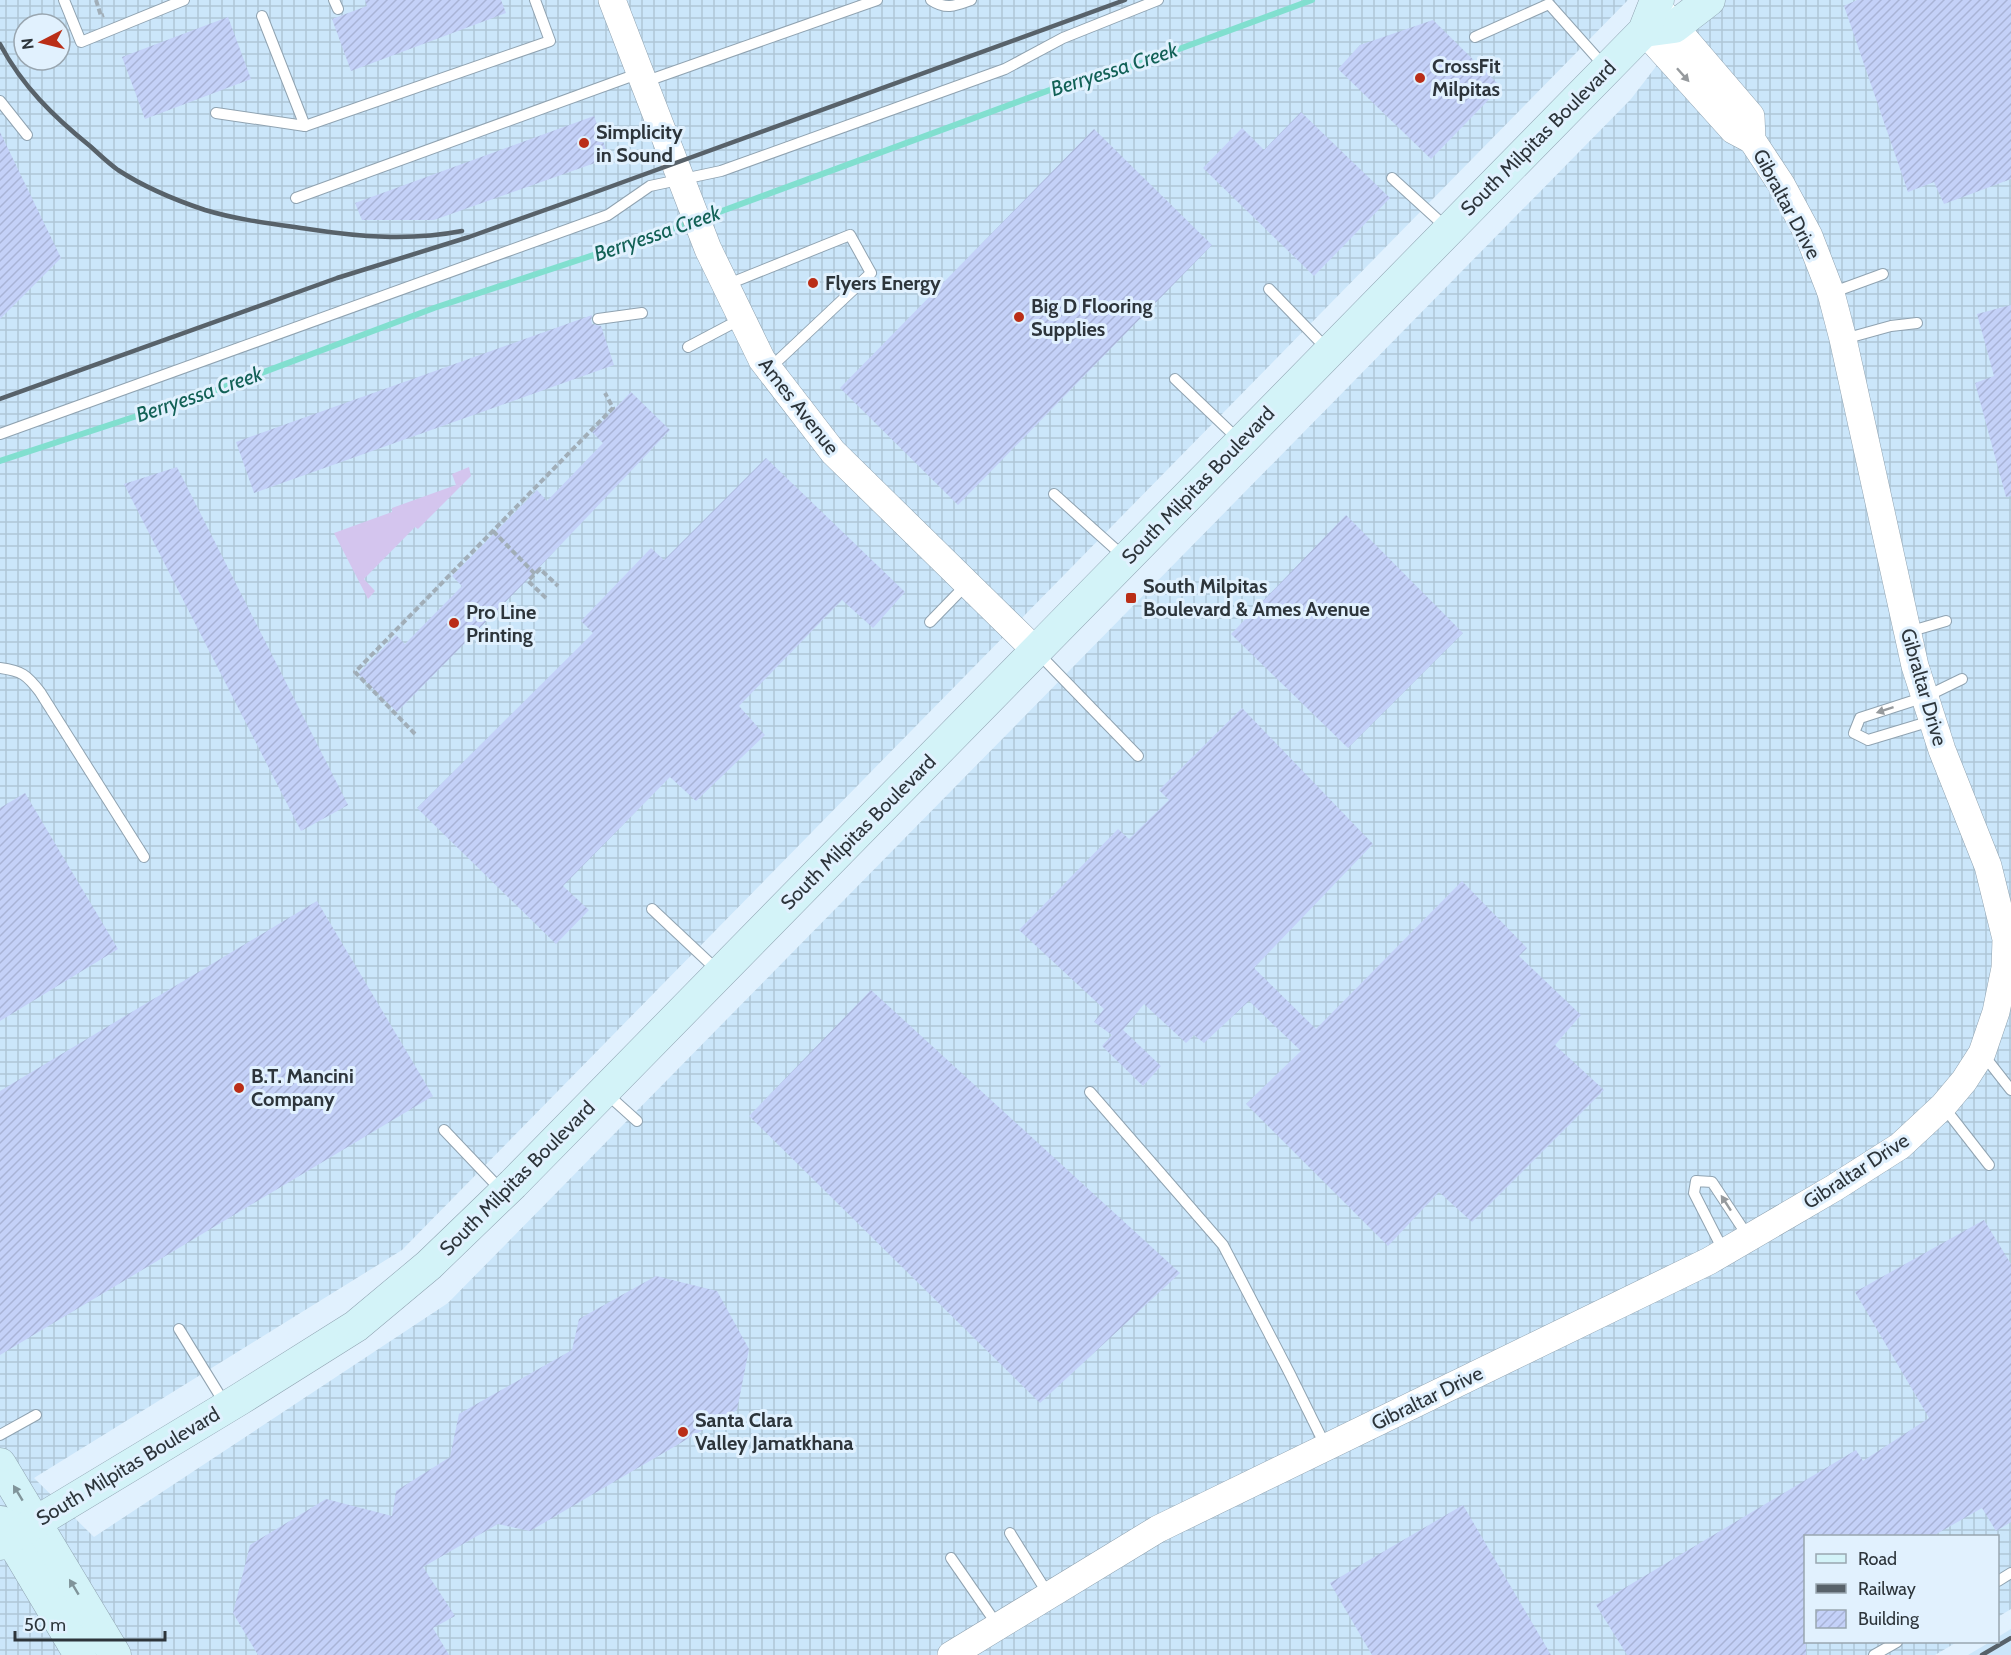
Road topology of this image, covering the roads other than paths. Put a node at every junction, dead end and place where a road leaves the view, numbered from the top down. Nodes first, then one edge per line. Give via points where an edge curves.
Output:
1 (64, 0) edge
2 (184, 0) edge
3 (535, 0) edge
4 (612, 0) edge
5 (877, 0) edge
6 (931, 0) edge
7 (971, 0) edge
8 (1158, 0) edge
9 (1709, 0) edge
10 (1658, 15) edge
11 (262, 16) dead end
12 (1475, 37) dead end
13 (1606, 68) junction
14 (642, 77) junction
15 (0, 101) edge
16 (216, 114) dead end
17 (305, 126) junction
18 (27, 135) dead end
19 (1392, 178) dead end
20 (682, 183) junction
21 (296, 198) dead end
22 (1448, 229) junction
23 (1883, 274) dead end
24 (725, 285) junction
25 (1269, 289) dead end
26 (1831, 293) junction
27 (642, 313) dead end
28 (598, 319) dead end
29 (742, 319) junction
30 (1917, 323) dead end
31 (1843, 339) junction
32 (688, 347) dead end
33 (1329, 351) junction
34 (769, 370) junction
35 (1175, 379) dead end
36 (0, 434) edge
37 (1240, 441) junction
38 (1054, 494) dead end
39 (1126, 559) junction
40 (967, 584) junction
41 (1946, 621) dead end
42 (930, 622) dead end
43 (1908, 632) junction
44 (1036, 651) junction
45 (0, 668) edge
46 (1962, 679) dead end
47 (1929, 709) junction
48 (1138, 756) dead end
49 (144, 857) dead end
50 (652, 909) dead end
51 (720, 972) junction
52 (1982, 1053) junction
53 (2011, 1090) edge
54 (604, 1091) junction
55 (1090, 1092) dead end
56 (1943, 1106) junction
57 (637, 1121) dead end
58 (444, 1130) dead end
59 (1989, 1165) dead end
60 (504, 1193) junction
61 (1749, 1238) junction
62 (1724, 1252) junction
63 (179, 1329) dead end
64 (227, 1407) junction
65 (36, 1415) dead end
66 (0, 1435) edge
67 (1326, 1447) junction
68 (0, 1464) edge
69 (11, 1531) edge
70 (1010, 1533) dead end
71 (951, 1558) dead end
72 (1048, 1596) junction
73 (998, 1626) junction
74 (1894, 1643) edge
75 (80, 1655) edge
76 (115, 1655) edge
77 (951, 1655) edge
78 (1874, 1655) edge

1 - 2 lane via 81,42
3 - 17 lane via 550,41
4 - 14 street, Ames Avenue
5 - 14 lane
6 - 7 lane via 940,6
8 - 20 lane via 1063,38 1005,69
9 - 10 main road, South Milpitas Boulevard
10 - 13 main road, South Milpitas Boulevard
10 - 26 street, Gibraltar Drive via 1733,130 1752,140 1781,184 1809,236
11 - 17 lane
12 - 13 lane via 1550,4
13 - 22 main road, South Milpitas Boulevard
14 - 20 street, Ames Avenue
14 - 21 lane
15 - 18 lane
16 - 17 lane
19 - 22 lane
20 - 24 street, Ames Avenue
20 - 36 lane via 650,186 608,215
22 - 33 main road, South Milpitas Boulevard
23 - 26 lane
24 - 29 street, Ames Avenue
24 - 34 lane via 850,235 871,273
25 - 33 lane
26 - 31 street, Gibraltar Drive
27 - 28 lane
29 - 32 lane
29 - 34 street, Ames Avenue
30 - 31 lane
31 - 43 street, Gibraltar Drive
33 - 37 main road, South Milpitas Boulevard
34 - 40 street, Ames Avenue via 833,452
35 - 37 lane
37 - 39 main road, South Milpitas Boulevard
38 - 39 lane
39 - 44 main road, South Milpitas Boulevard
40 - 42 lane
40 - 44 street, Ames Avenue
41 - 43 lane
43 - 47 street, Gibraltar Drive
44 - 48 lane
44 - 51 main road, South Milpitas Boulevard
45 - 49 lane via 28,676
46 - 47 lane
47 -> 47 lane via 1860,718 1854,733 1868,740
47 - 52 street, Gibraltar Drive via 1988,866 2006,939 1996,1012
50 - 51 lane
51 - 54 main road, South Milpitas Boulevard
52 - 53 lane
52 - 56 street, Gibraltar Drive
54 - 57 lane
54 - 60 main road, South Milpitas Boulevard
55 - 67 lane via 1223,1245
56 - 59 lane
56 - 61 street, Gibraltar Drive via 1899,1146
58 - 60 lane
60 - 64 main road, South Milpitas Boulevard via 429,1265 356,1326
61 - 62 street, Gibraltar Drive
61 -> 62 lane via 1712,1182 1696,1181 1694,1193
62 - 67 street, Gibraltar Drive
63 - 64 lane
64 - 69 main road, South Milpitas Boulevard
65 - 66 lane
67 - 72 street, Gibraltar Drive via 1158,1529
69 -> 68 main road
69 - 75 main road
76 -> 69 main road
70 - 72 lane
71 - 73 lane
72 - 73 street, Gibraltar Drive
73 - 77 street, Gibraltar Drive
74 - 78 lane

